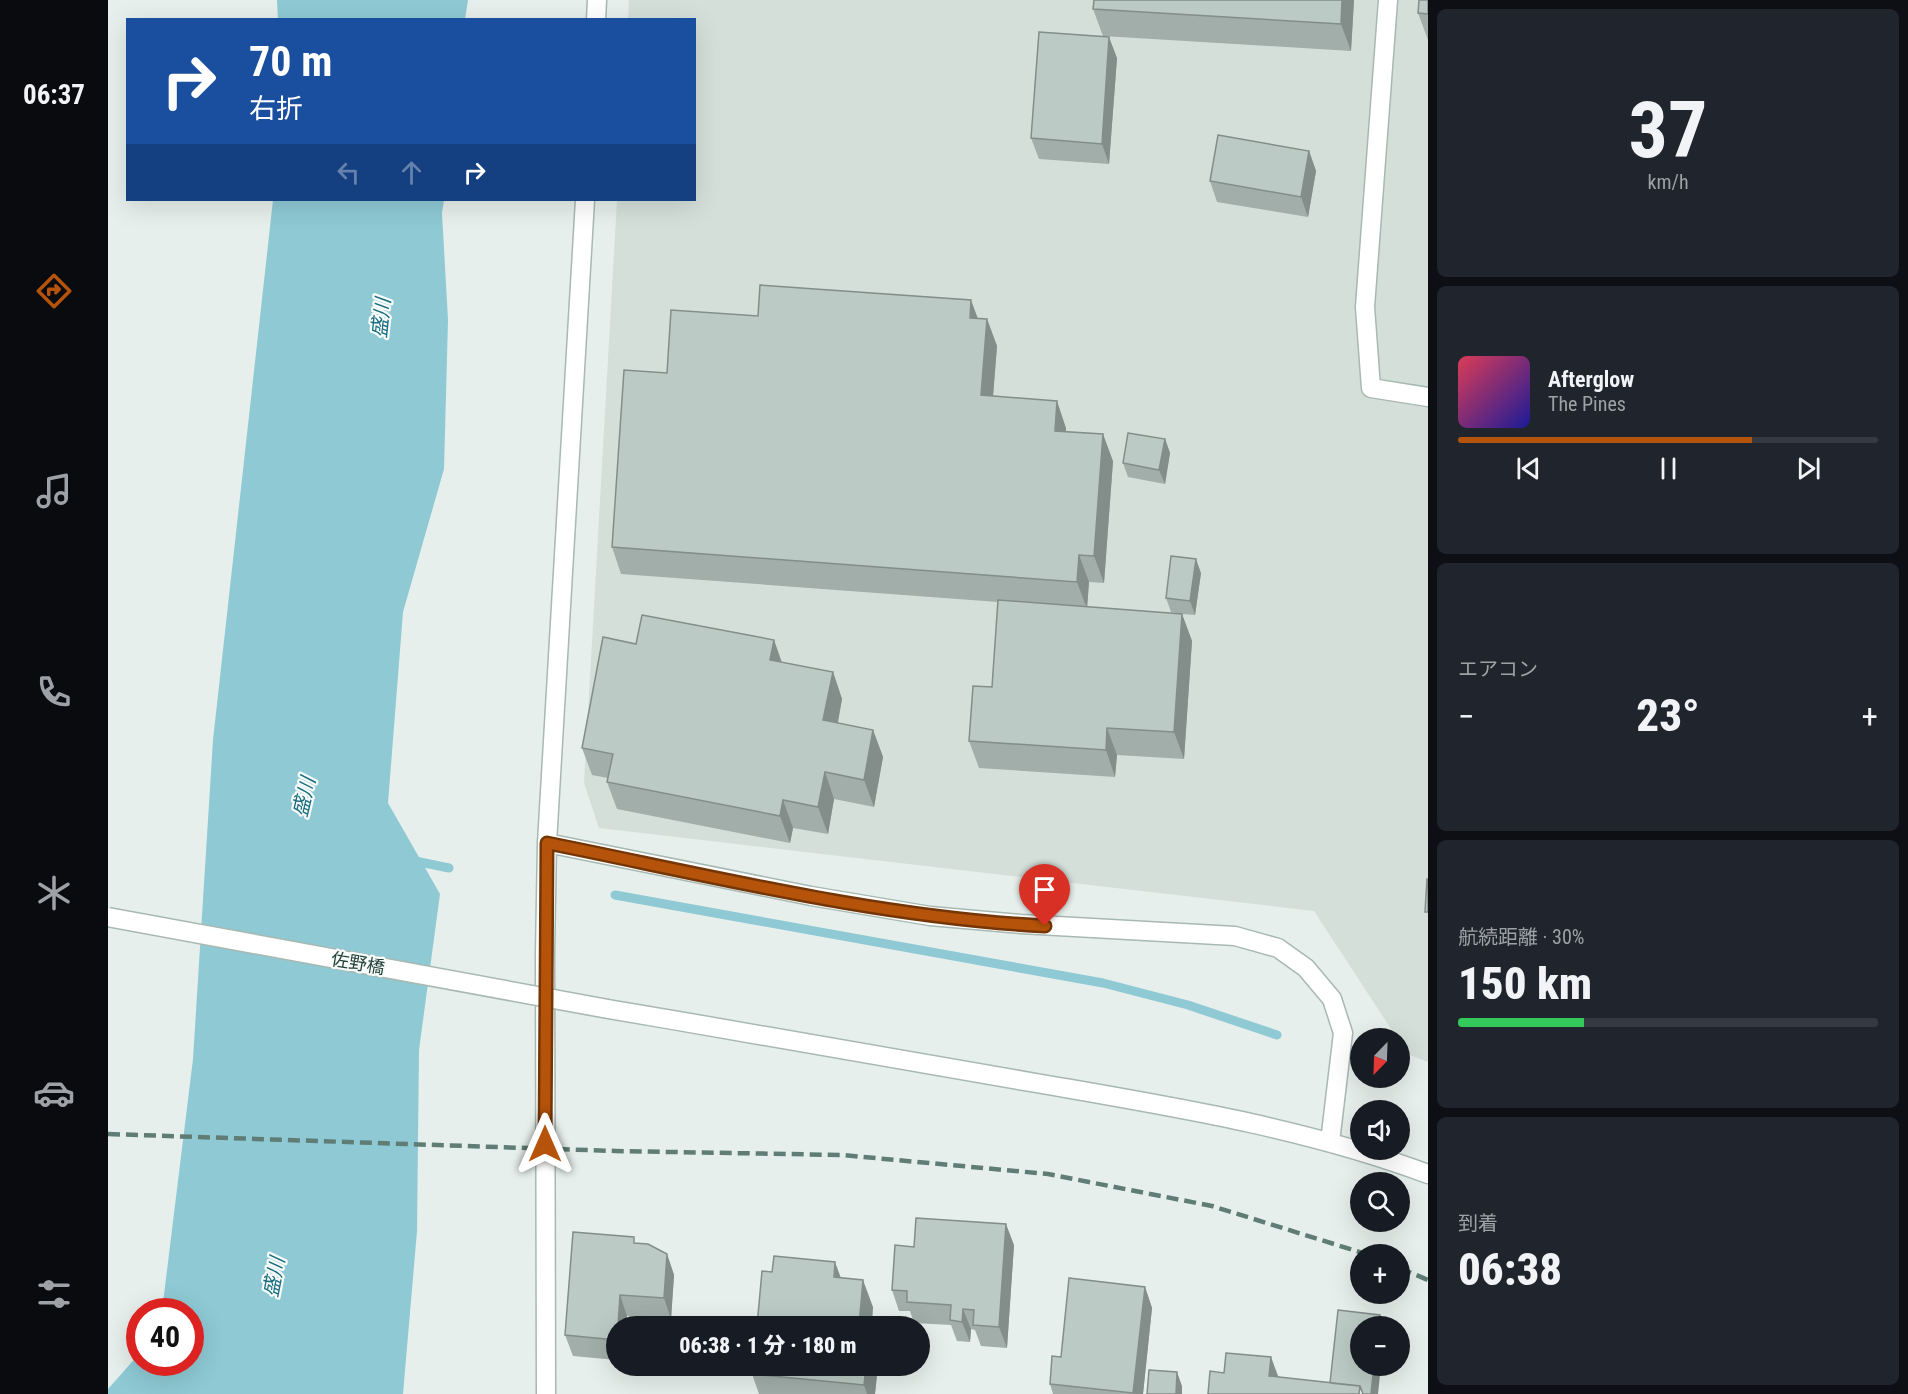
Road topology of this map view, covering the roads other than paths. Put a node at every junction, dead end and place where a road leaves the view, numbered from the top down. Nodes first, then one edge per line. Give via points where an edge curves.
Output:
1 (597, 0) edge
2 (1388, 0) edge
3 (596, 18) edge
4 (585, 201) edge
5 (1428, 397) edge
6 (547, 843) junction
7 (108, 917) edge
8 (1330, 1142) junction
9 (1428, 1174) edge
10 (546, 1394) edge

1 - 3 street
2 - 5 street via 1365,308 1371,388
4 - 6 street
6 - 8 street via 930,916 1235,936 1278,948 1306,968 1332,999 1343,1033
6 - 10 street
7 - 8 street, 佐野橋, bridge via 1180,1108
8 - 9 street, 佐野橋

